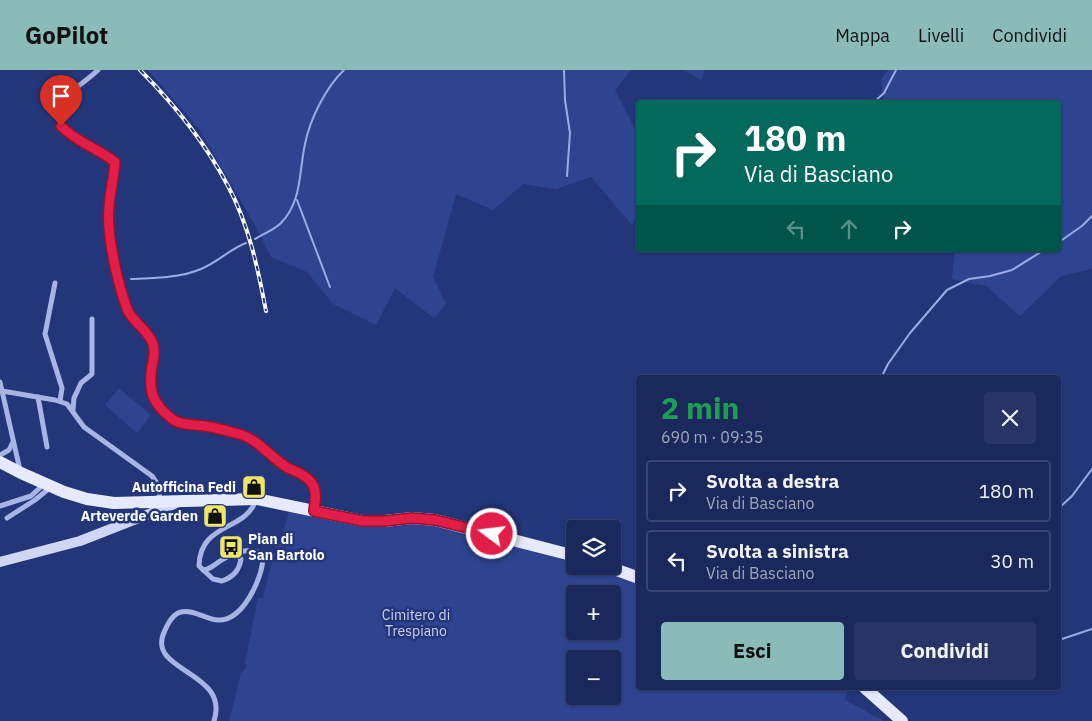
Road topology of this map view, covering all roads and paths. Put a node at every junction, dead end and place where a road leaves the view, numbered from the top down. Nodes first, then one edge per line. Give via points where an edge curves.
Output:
1 (98, 70) edge
2 (55, 283) dead end
3 (92, 319) dead end
4 (0, 382) edge
5 (2, 391) junction
6 (38, 397) junction
7 (60, 401) junction
8 (73, 410) junction
9 (14, 441) junction
10 (48, 447) dead end
11 (0, 455) edge
12 (0, 462) edge
13 (21, 473) junction
14 (48, 485) junction
15 (257, 499) junction
16 (160, 502) junction
17 (180, 502) junction
18 (0, 506) edge
19 (314, 511) junction
20 (7, 518) dead end
21 (235, 553) junction
22 (566, 554) edge
23 (0, 562) edge
24 (203, 570) junction
25 (621, 571) edge
26 (636, 577) edge
27 (867, 690) edge
28 (214, 721) edge
29 (902, 721) edge

1 - 19 street via 66,99 59,112 61,126 70,136 115,162 109,235 129,312 154,346 149,384 152,395 174,420 249,438 275,459 300,473 314,485
2 - 7 street via 45,334 62,388
3 - 8 street via 92,374 81,383
4 - 5 street
5 - 6 street
5 - 9 street
6 - 7 street
6 - 10 street
7 - 8 street
8 - 16 street via 78,422 152,476 158,485
9 - 11 street via 9,450
9 - 13 street
12 - 13 main road
13 - 14 main road
14 - 16 main road via 87,499 114,503
14 - 18 street via 31,496
14 - 20 street via 35,500
15 - 17 main road
15 - 19 main road
15 - 24 street via 242,518 208,538 203,545 199,566
16 - 17 main road
17 - 23 street via 80,541
19 - 22 main road via 363,521 435,520
21 - 24 street
21 - 24 street via 241,559 239,568 228,579 213,579
21 - 28 street via 252,550 258,552 264,561 243,607 235,616 219,620 182,612 174,616 167,626 161,645 175,664 211,690 216,703
25 - 26 main road
27 - 29 main road

